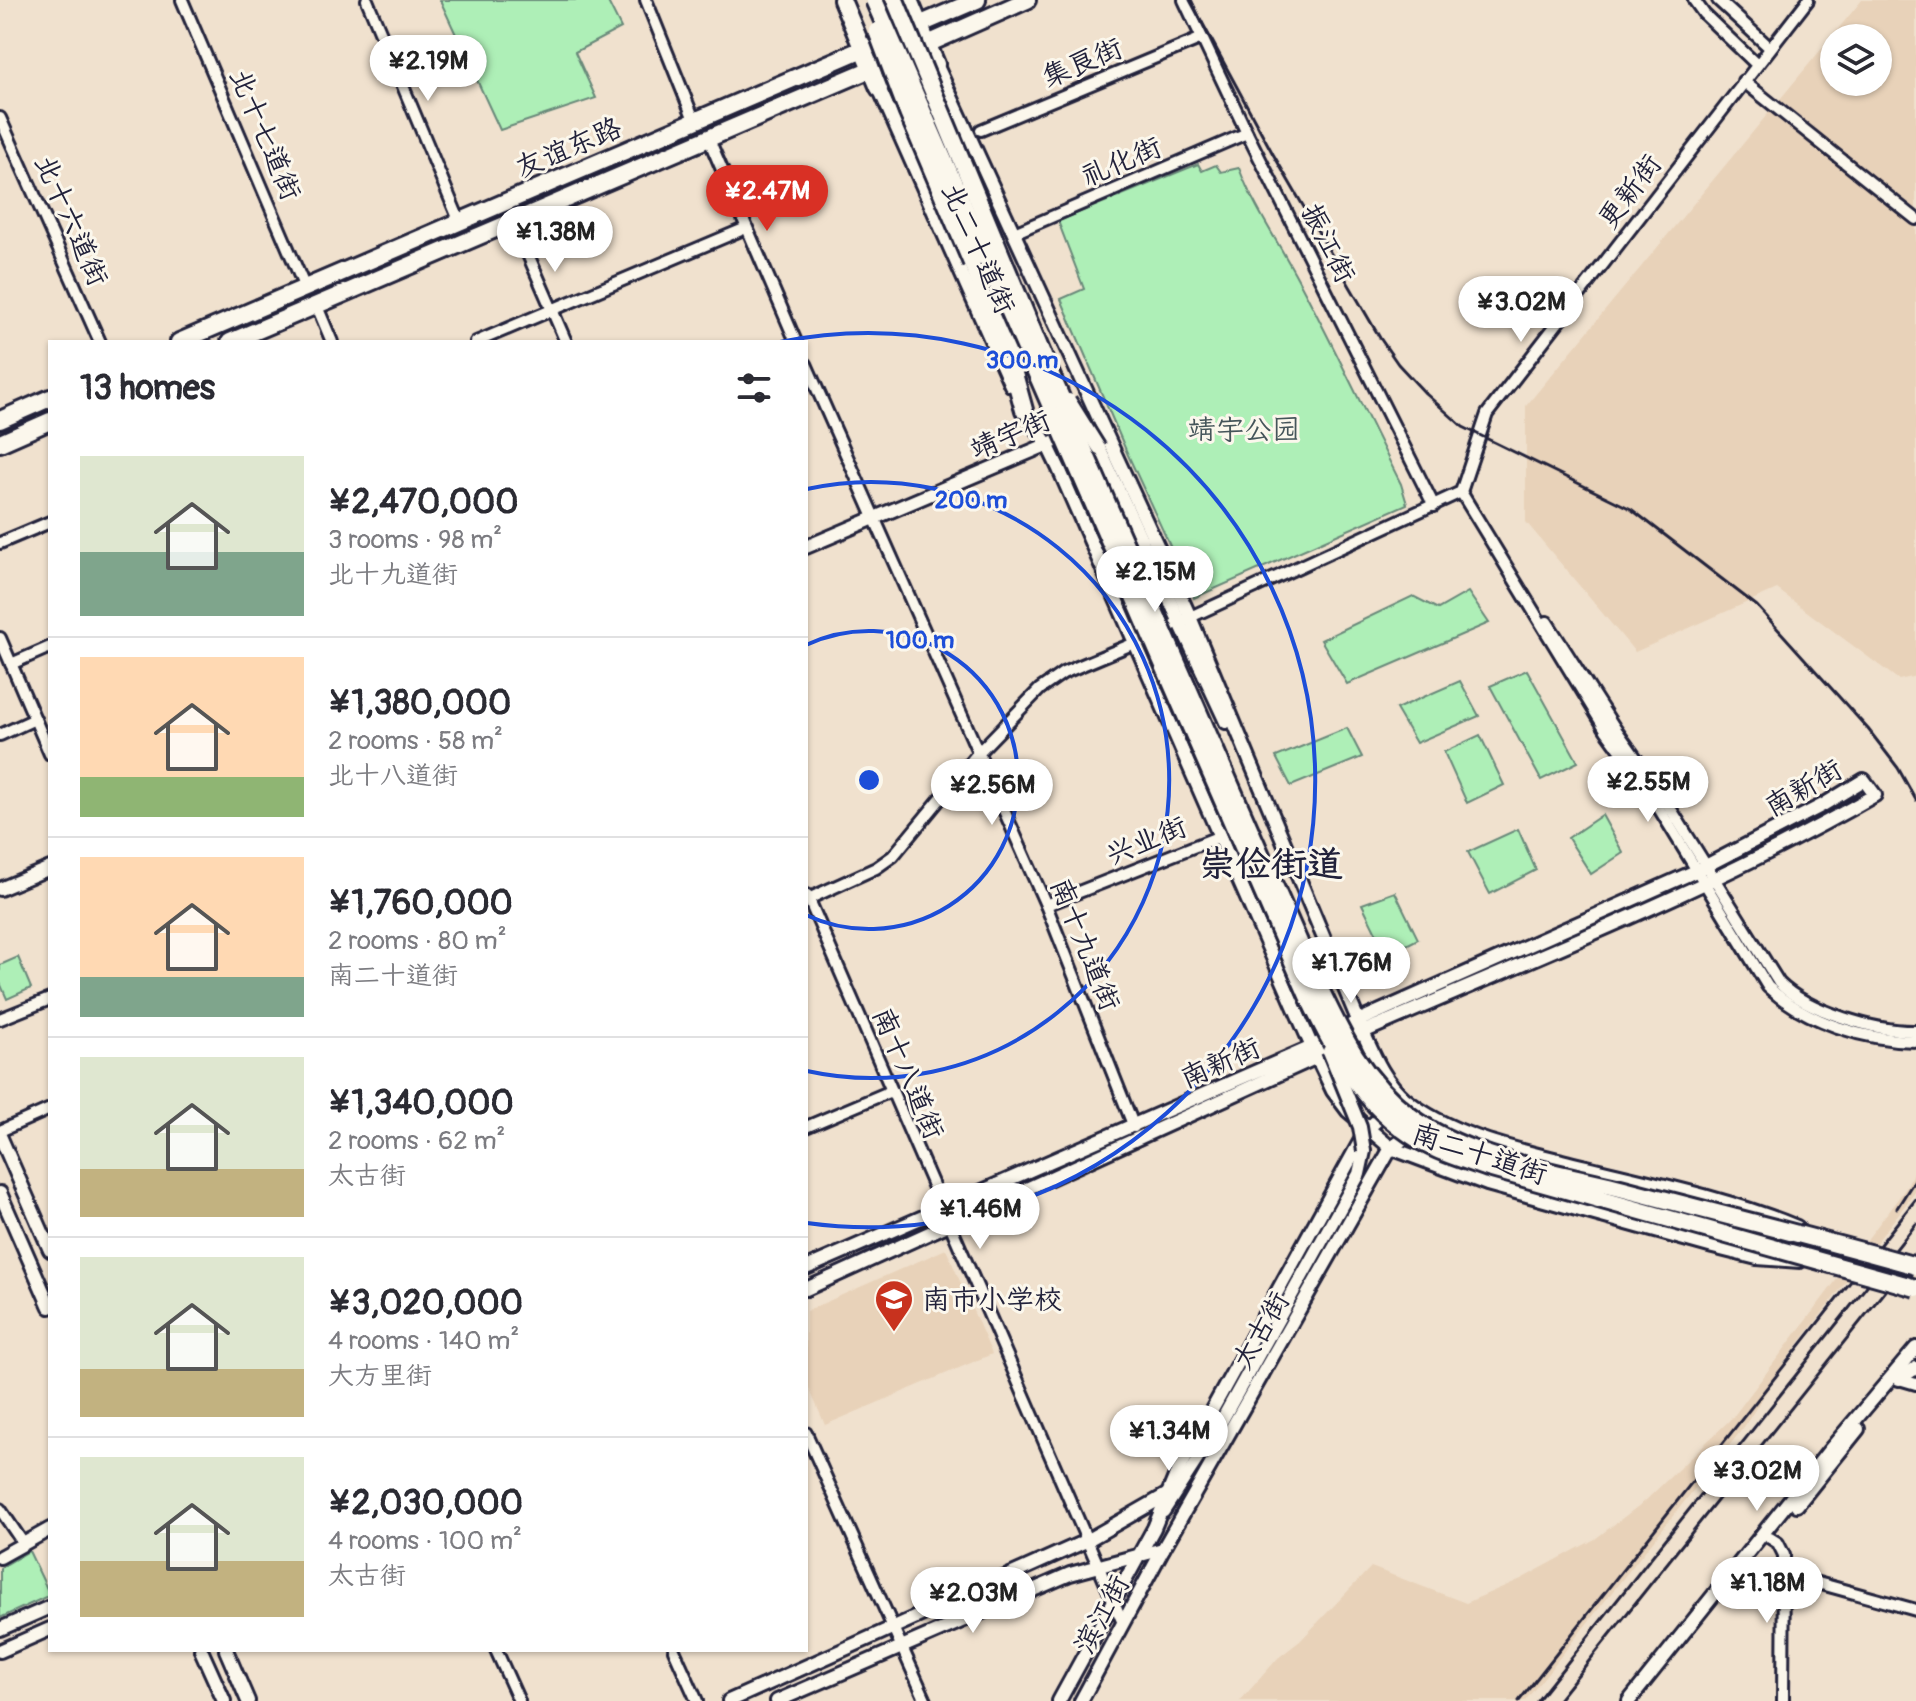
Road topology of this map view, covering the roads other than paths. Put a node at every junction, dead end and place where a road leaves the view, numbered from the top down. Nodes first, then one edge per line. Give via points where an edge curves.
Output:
1 (182, 0) edge
2 (367, 0) edge
3 (646, 0) edge
4 (842, 0) edge
5 (865, 0) edge
6 (874, 0) edge
7 (895, 0) edge
8 (909, 0) edge
9 (977, 0) edge
10 (1027, 0) edge
11 (1184, 0) edge
12 (1694, 0) edge
13 (1718, 0) edge
14 (1808, 0) edge
15 (920, 25) junction
16 (1202, 38) junction
17 (928, 44) junction
18 (1769, 47) junction
19 (863, 50) junction
20 (1756, 64) junction
21 (931, 67) junction
22 (871, 69) junction
23 (1743, 81) junction
24 (879, 88) joint
25 (0, 118) edge
26 (695, 122) junction
27 (981, 130) dead end
28 (1247, 133) junction
29 (708, 137) junction
30 (11, 144) junction
31 (0, 150) edge
32 (1916, 219) edge
33 (459, 220) junction
34 (513, 220) junction
35 (746, 228) junction
36 (1014, 233) junction
37 (305, 288) junction
38 (316, 304) junction
39 (552, 310) junction
40 (99, 340) edge
41 (184, 340) edge
42 (235, 340) edge
43 (331, 340) edge
44 (481, 340) edge
45 (565, 340) edge
46 (795, 340) edge
47 (808, 368) edge
48 (1048, 368) junction
49 (48, 399) edge
50 (1024, 410) junction
51 (0, 420) edge
52 (1101, 421) junction
53 (48, 422) edge
54 (0, 443) edge
55 (1047, 444) junction
56 (1463, 488) junction
57 (1434, 506) junction
58 (876, 518) junction
59 (48, 523) edge
60 (0, 543) edge
61 (808, 546) edge
62 (1185, 619) junction
63 (0, 638) edge
64 (1135, 643) junction
65 (48, 648) edge
66 (11, 664) junction
67 (35, 719) junction
68 (0, 735) edge
69 (48, 749) edge
70 (978, 753) junction
71 (1218, 837) junction
72 (1701, 868) junction
73 (48, 869) edge
74 (1709, 881) junction
75 (0, 889) edge
76 (808, 897) edge
77 (808, 899) edge
78 (1046, 905) junction
79 (1308, 996) junction
80 (48, 1000) edge
81 (0, 1019) edge
82 (1360, 1027) junction
83 (1916, 1031) edge
84 (1916, 1041) edge
85 (1315, 1052) junction
86 (891, 1091) junction
87 (1404, 1098) junction
88 (48, 1110) edge
89 (1433, 1118) junction
90 (808, 1126) edge
91 (1134, 1127) junction
92 (1367, 1129) junction
93 (0, 1134) edge
94 (1391, 1148) junction
95 (0, 1193) edge
96 (942, 1208) junction
97 (4, 1216) edge
98 (45, 1222) edge
99 (949, 1224) junction
100 (1837, 1244) junction
101 (1831, 1264) junction
102 (1916, 1266) edge
103 (808, 1267) edge
104 (808, 1288) edge
105 (1916, 1288) edge
106 (48, 1303) edge
107 (1916, 1348) edge
108 (1916, 1358) edge
109 (1916, 1368) edge
110 (1899, 1379) junction
111 (1916, 1384) edge
112 (1213, 1436) joint
113 (808, 1437) edge
114 (1168, 1494) junction
115 (0, 1509) edge
116 (1154, 1528) junction
117 (48, 1530) edge
118 (1770, 1538) junction
119 (1086, 1541) junction
120 (23, 1543) junction
121 (1163, 1549) junction
122 (1140, 1555) junction
123 (0, 1557) edge
124 (1097, 1566) junction
125 (1785, 1574) junction
126 (1113, 1602) junction
127 (48, 1608) edge
128 (1916, 1610) edge
129 (1123, 1623) junction
130 (894, 1628) junction
131 (0, 1629) edge
132 (48, 1630) edge
133 (902, 1646) junction
134 (0, 1651) edge
135 (202, 1652) edge
136 (227, 1652) edge
137 (497, 1652) edge
138 (675, 1652) edge
139 (224, 1701) edge
140 (248, 1701) edge
141 (519, 1701) edge
142 (697, 1701) edge
143 (729, 1701) edge
144 (777, 1701) edge
145 (926, 1701) edge
146 (1059, 1701) edge
147 (1081, 1701) edge
148 (1629, 1701) edge
149 (1640, 1701) edge
150 (1783, 1701) edge

1 - 37 street, 北十七道街
2 - 33 street
3 - 26 street
4 - 19 highway, 北二十道街
5 - 50 highway, bridge via 1008,352
6 - 79 highway, bridge
7 - 21 highway, bridge
8 - 15 highway, 北二十道街
9 - 15 highway, 友谊东路
10 - 17 highway, 友谊东路
11 - 16 street, 振江街
12 - 20 street
13 - 18 street
14 - 18 street, 更新街
15 - 17 highway, 北二十道街
15 - 19 highway, 友谊东路
16 - 27 street, 集良街
16 - 28 street, 振江街
17 - 21 highway, 北二十道街
17 - 22 highway, 友谊东路
18 - 20 street, 更新街
19 - 22 highway, 北二十道街
19 - 26 highway, 友谊东路
20 - 23 street, 更新街
21 - 36 main road, 北二十道街
21 - 48 highway, bridge
22 - 24 highway, 北二十道街
22 - 29 highway, 友谊东路
23 - 32 street
23 - 56 street, 更新街 via 1487,414
24 - 50 main road, 北二十道街
25 - 30 street, 北十六道街
26 - 33 highway, 友谊东路
28 - 36 street, 礼化街
28 - 57 street, 振江街
29 - 34 highway, 友谊东路
29 - 35 street
30 - 31 street
30 - 40 street, 北十六道街
33 - 37 highway, 友谊东路
34 - 38 highway, 友谊东路
34 - 39 street
35 - 39 street
35 - 46 street
36 - 52 main road, 北二十道街
37 - 41 highway, 友谊东路
38 - 42 highway, 友谊东路
38 - 43 street
39 - 44 street
39 - 45 street
47 - 58 street, 南十九道街
48 - 62 main road, bridge via 1099,448
48 - 100 highway, bridge via 1312,972 1349,1050 1374,1084 1431,1129 1501,1158
49 - 51 highway
50 - 55 main road, 北二十道街
52 - 55 main road, 靖宇街
52 - 62 main road, 北二十道街
53 - 54 highway
55 - 58 main road, 靖宇街
55 - 64 main road, 北二十道街
56 - 57 street
56 - 72 street via 1662,795
57 - 62 street
58 - 61 main road, 靖宇街
58 - 70 street, 南十九道街
59 - 60 street
62 - 64 street
62 - 82 main road, 南二十道街
63 - 66 street
64 - 70 street via 1063,673 1040,689
64 - 71 main road, 南二十道街
65 - 66 street
66 - 67 street
67 - 68 street
67 - 69 street
70 - 76 street via 893,856
70 - 78 street, 南十九道街
71 - 78 street, 兴业街
71 - 85 main road, 南二十道街
72 - 74 street
72 - 74 main road, 南新街 via 1864,780 1875,795
72 - 82 main road, 南新街
73 - 75 main road
74 - 82 main road, 南新街
74 - 83 street via 1787,991 1851,1019
74 - 84 street via 1755,970 1782,1000 1806,1016 1889,1040
77 - 86 street, 南十八道街
78 - 91 street, 南十九道街
79 - 101 highway, bridge via 1348,1073 1383,1114 1420,1141 1488,1168
79 - 112 main road, 太古街, bridge via 1360,1127 1364,1151 1359,1174
80 - 81 street
82 - 85 main road, 南新街
82 - 87 main road, 南二十道街 via 1377,1065
85 - 91 main road, 南新街
85 - 92 main road, 南二十道街 via 1333,1091
85 - 99 main road, 南新街
86 - 90 street
86 - 96 street, 南十八道街
87 - 89 main road, 南二十道街
87 - 92 main road
88 - 93 street
89 - 94 main road
89 - 100 main road, 南二十道街 via 1504,1147 1748,1208
91 - 96 main road, 南新街
92 - 94 main road, 南二十道街
92 - 114 main road, 太古街
93 - 98 main road
94 - 101 main road, 南二十道街 via 1487,1184 1713,1247 1757,1258
94 - 121 main road, 太古街
95 - 97 main road
96 - 99 street, 南十八道街
96 - 103 main road, 南新街
97 - 106 main road
99 - 104 main road, 南新街
99 - 119 street, 南十八道街
100 - 102 highway, bridge
101 - 105 highway, bridge
107 - 148 main road
108 - 110 main road
109 - 110 main road
110 - 111 street
110 - 118 main road
112 - 116 street, 太古街
113 - 130 street
114 - 116 main road, 太古街
114 - 119 main road
115 - 120 street
116 - 122 main road, 滨江街
117 - 120 main road
118 - 125 street via 1784,1555
118 - 149 main road
119 - 124 street, 南十八道街
119 - 130 main road
120 - 123 main road
121 - 122 main road
121 - 129 main road, 滨江街
122 - 124 main road
122 - 126 main road, 滨江街
124 - 126 street, 南十八道街
124 - 133 main road
125 - 128 street
125 - 150 street
126 - 129 street, 南十八道街
126 - 146 main road, 滨江街
127 - 131 main road
129 - 147 main road, 滨江街
130 - 133 street
130 - 143 main road
132 - 134 main road
133 - 144 main road
133 - 145 street
135 - 139 main road
136 - 140 main road
137 - 141 street
138 - 142 street

